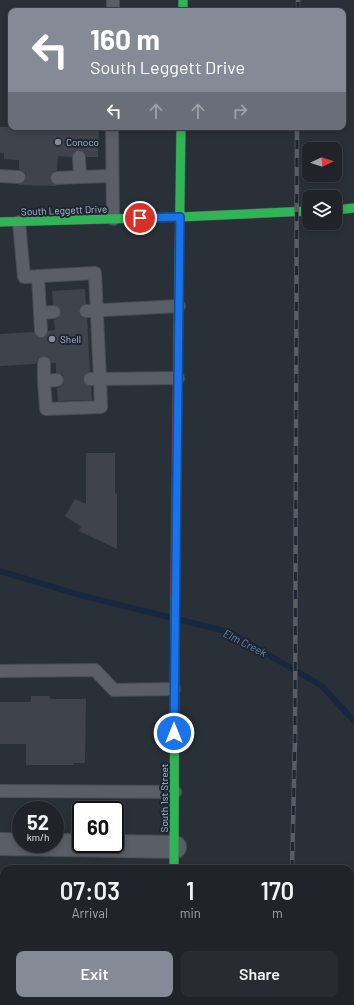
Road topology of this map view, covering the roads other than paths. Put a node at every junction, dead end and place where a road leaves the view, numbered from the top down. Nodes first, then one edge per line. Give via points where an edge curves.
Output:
1 (112, 130) edge
2 (181, 130) edge
3 (79, 157) dead end
4 (0, 176) edge
5 (112, 176) junction
6 (19, 177) dead end
7 (80, 177) junction
8 (57, 178) dead end
9 (354, 208) edge
10 (342, 209) edge
11 (302, 212) edge
12 (180, 217) junction
13 (113, 219) junction
14 (0, 222) edge
15 (19, 222) junction
16 (38, 276) junction
17 (179, 306) junction
18 (92, 310) junction
19 (54, 312) dead end
20 (40, 313) junction
21 (41, 331) dead end
22 (44, 363) dead end
23 (178, 378) junction
24 (95, 379) junction
25 (57, 380) dead end
26 (44, 381) junction
27 (0, 671) edge
28 (174, 689) junction
29 (0, 791) edge
30 (175, 792) junction
31 (0, 844) edge
32 (175, 847) junction
33 (174, 865) edge

1 - 5 lane
2 - 12 main road, South 1st Street
3 - 7 lane
4 - 6 lane
5 - 7 lane
5 - 13 lane
7 - 8 lane
9 - 10 main road
11 - 12 main road, South Leggett Drive
12 - 13 main road, South Leggett Drive
12 - 17 main road, South 1st Street
13 - 15 main road, South Leggett Drive
14 - 15 main road, South Leggett Drive
15 - 16 lane via 24,277
16 - 18 lane via 95,274
16 - 20 lane
17 - 18 lane
17 - 23 main road, South 1st Street
18 - 24 lane
19 - 20 lane
20 - 21 lane
22 - 26 lane
23 - 24 lane
23 - 28 main road, South 1st Street
24 - 26 lane via 101,407 46,409
25 - 26 lane
27 - 28 lane via 95,670 114,690
28 - 30 main road, South 1st Street
29 - 30 lane
30 - 32 main road, South 1st Street
31 - 32 street
32 - 33 main road, South 1st Street

